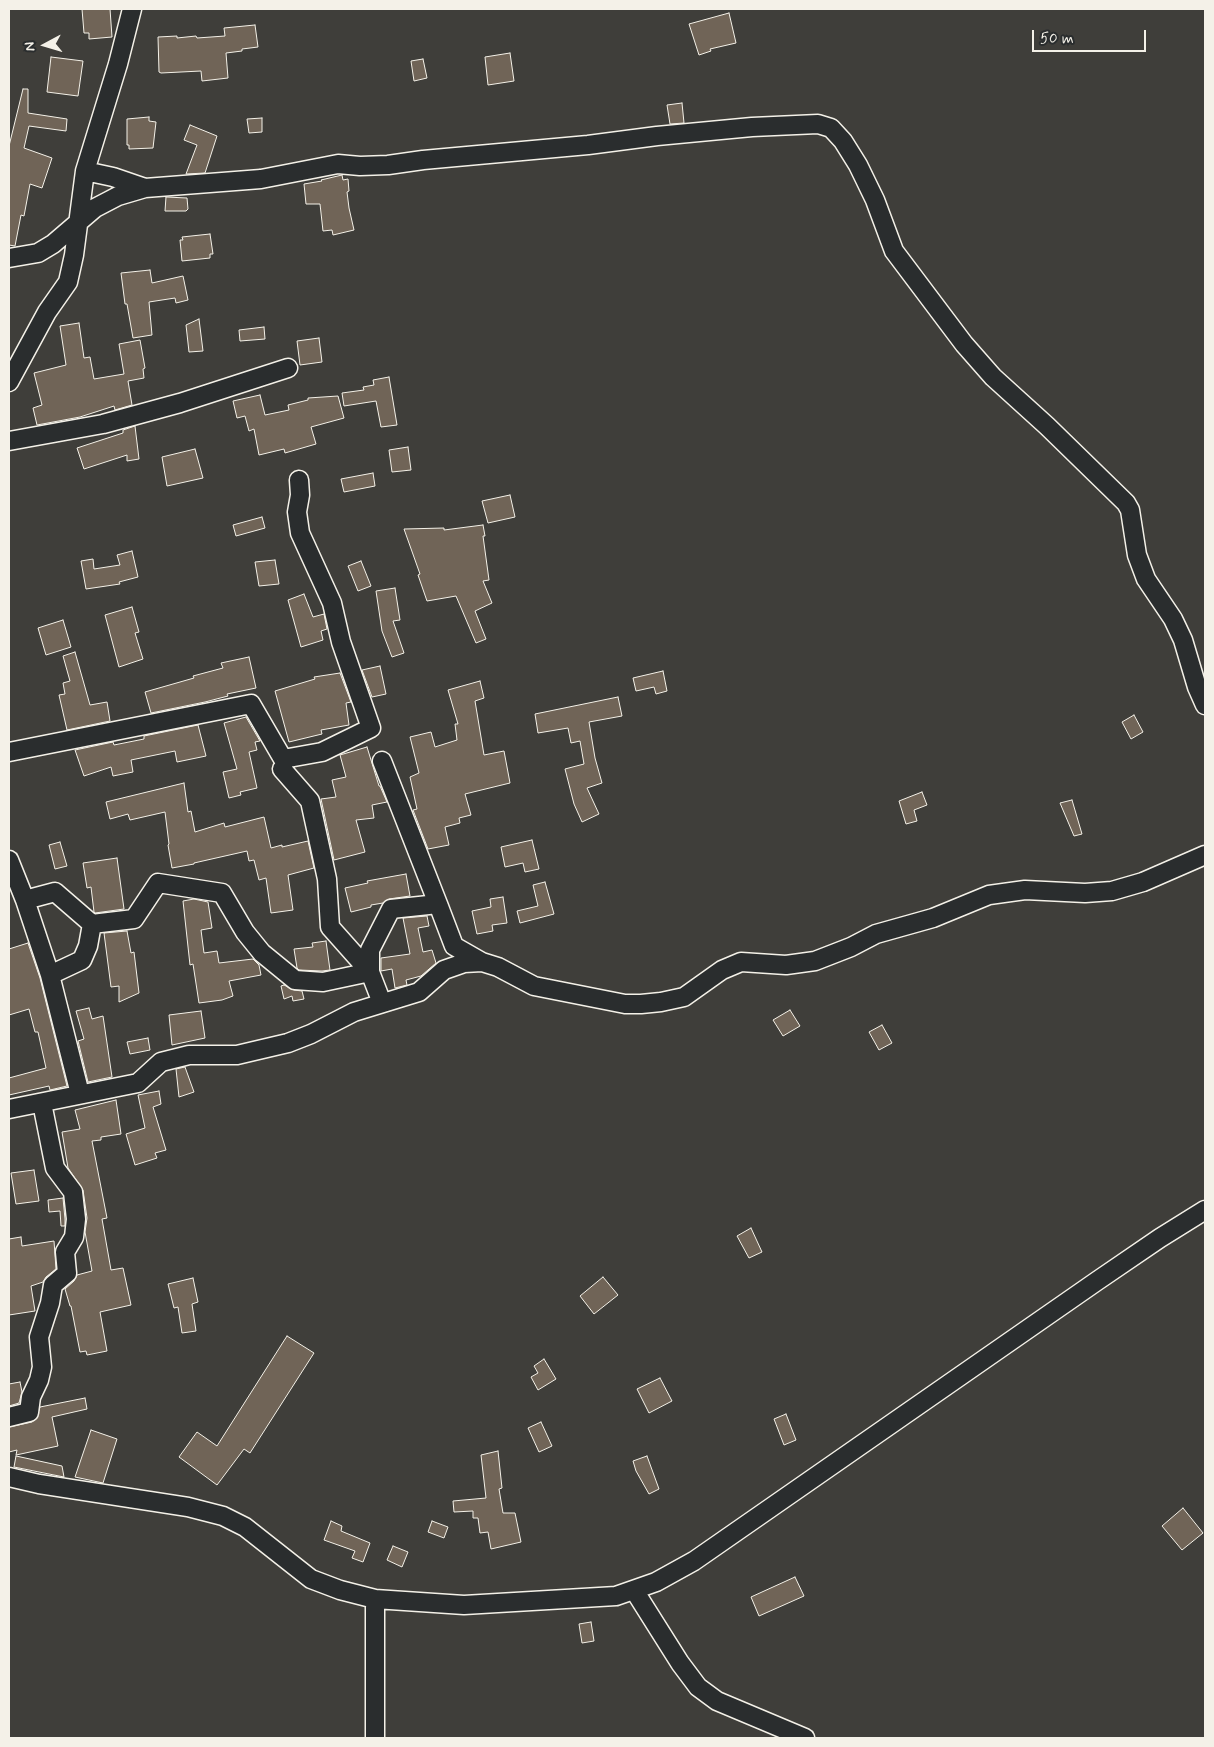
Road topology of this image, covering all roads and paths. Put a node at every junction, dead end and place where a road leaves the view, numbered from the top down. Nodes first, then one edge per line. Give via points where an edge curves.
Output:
1 (132, 9) edge
2 (86, 172) junction
3 (145, 188) junction
4 (78, 224) junction
5 (9, 258) edge
6 (288, 368) dead end
7 (9, 382) edge
8 (9, 441) edge
9 (298, 480) dead end
10 (1205, 705) edge
11 (9, 752) edge
12 (382, 761) dead end
13 (282, 769) dead end
14 (1205, 855) edge
15 (9, 860) edge
16 (25, 900) junction
17 (438, 904) junction
18 (92, 924) junction
19 (482, 962) junction
20 (370, 972) junction
21 (50, 976) junction
22 (382, 1003) junction
23 (80, 1094) junction
24 (42, 1103) junction
25 (9, 1109) edge
26 (1205, 1210) edge
27 (9, 1417) edge
28 (9, 1477) edge
29 (634, 1590) junction
30 (375, 1599) junction
31 (375, 1738) edge
32 (805, 1738) edge

1 - 2 street
2 - 3 street
2 - 4 street
3 - 4 street via 118,196 95,208
3 - 10 street via 261,179 338,164 388,165 752,127 818,124 831,128 858,165 894,251 964,344 993,377 1078,456 1130,510 1146,579 1183,640
4 - 5 street via 38,253
4 - 7 street via 68,282 47,312
6 - 8 street via 103,424
9 - 11 street via 300,533 332,603 341,642 371,728 322,752 283,759 251,704
12 - 17 street
13 - 20 street via 310,801 327,879 330,927
14 - 19 street via 1143,882 1112,891 1025,890 989,895 933,918 876,934 814,961 786,965 741,962 722,970 684,997 661,1002 625,1004 534,986
15 - 16 street
16 - 18 street via 55,892
16 - 21 street
17 - 19 street via 454,946
17 - 20 street via 391,909 370,950
18 - 20 street via 134,919 158,883 213,892 222,894 262,953 295,980 323,982
18 - 21 street via 82,960
19 - 22 street via 464,963 444,970 419,992
20 - 22 street
21 - 23 street
22 - 23 street via 354,1012 288,1044 237,1055 189,1055 161,1062 138,1082
23 - 24 street
24 - 25 street
24 - 27 street via 55,1168 72,1192 76,1219 74,1237 65,1252 67,1273 54,1285 39,1337 42,1367 29,1412
26 - 29 street via 1097,1280 694,1561
28 - 30 street via 188,1507 223,1516 245,1527 311,1579
29 - 30 street via 616,1596 464,1605
29 - 32 street via 698,1687 717,1701
30 - 31 street

